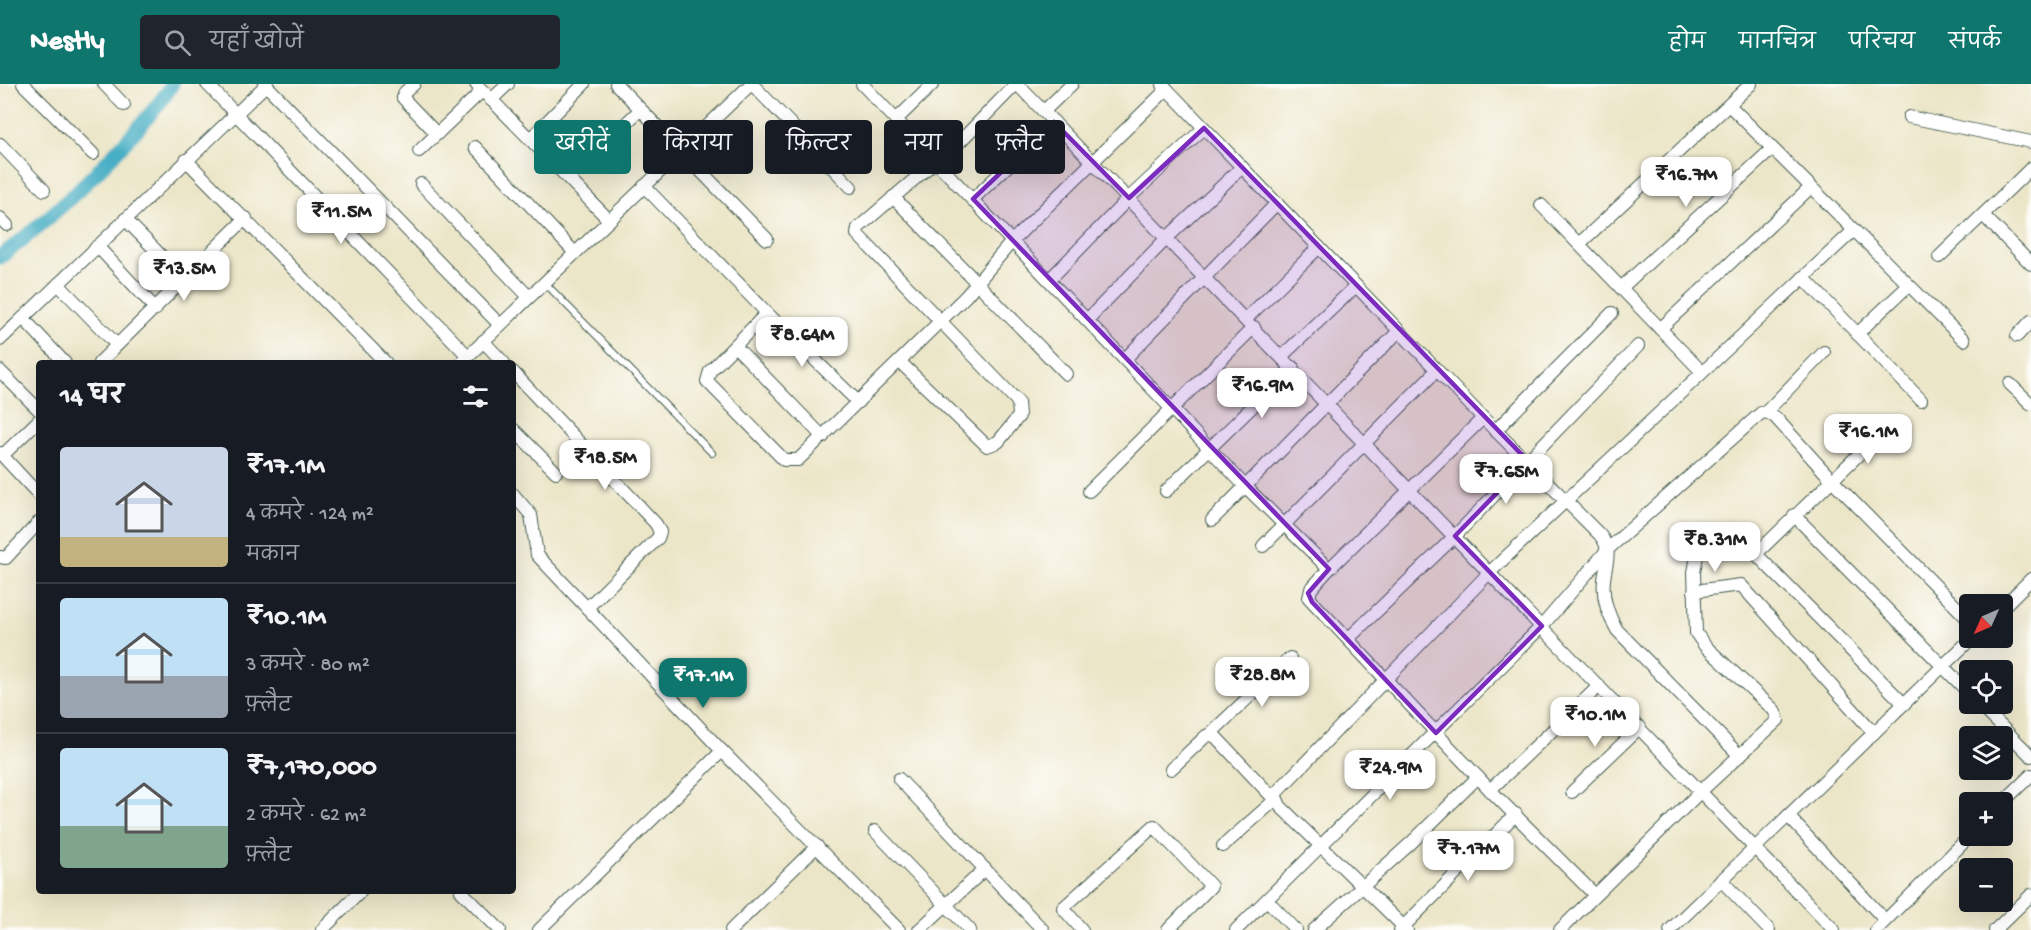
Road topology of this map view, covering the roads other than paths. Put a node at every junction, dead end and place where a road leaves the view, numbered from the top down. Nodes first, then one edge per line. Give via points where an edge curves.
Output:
1 (22, 84) edge
2 (104, 84) edge
3 (207, 84) edge
4 (266, 84) edge
5 (414, 84) edge
6 (508, 84) edge
7 (584, 84) edge
8 (616, 84) edge
9 (752, 84) edge
10 (862, 84) edge
11 (933, 84) edge
12 (1017, 84) edge
13 (1072, 84) edge
14 (1751, 84) edge
15 (1164, 87) edge
16 (483, 92) edge
17 (124, 105) dead end
18 (1729, 105) junction
19 (640, 110) junction
20 (1044, 111) junction
21 (235, 114) junction
22 (1909, 117) dead end
23 (897, 119) joint
24 (650, 120) edge
25 (713, 120) edge
26 (1052, 120) edge
27 (1204, 128) junction
28 (1065, 133) edge
29 (437, 134) junction
30 (963, 137) edge
31 (530, 139) junction
32 (2031, 142) edge
33 (0, 144) edge
34 (475, 147) dead end
35 (1772, 149) junction
36 (419, 151) dead end
37 (93, 154) dead end
38 (186, 160) junction
39 (1092, 161) junction
40 (1242, 167) junction
41 (2031, 168) edge
42 (656, 174) edge
43 (703, 174) edge
44 (922, 174) edge
45 (946, 174) edge
46 (1000, 174) edge
47 (568, 178) junction
48 (421, 184) dead end
49 (644, 186) junction
50 (851, 187) dead end
51 (1810, 188) junction
52 (44, 190) dead end
53 (893, 197) junction
54 (1129, 198) junction
55 (974, 199) junction
56 (1277, 204) junction
57 (1541, 205) dead end
58 (1983, 214) junction
59 (246, 218) junction
60 (125, 219) junction
61 (609, 220) junction
62 (1852, 231) junction
63 (1167, 238) junction
64 (767, 239) dead end
65 (1012, 240) junction
66 (1579, 244) junction
67 (96, 246) junction
68 (1319, 247) junction
69 (575, 253) junction
70 (1939, 257) dead end
71 (2031, 264) edge
72 (1206, 277) junction
73 (1803, 278) junction
74 (1050, 279) junction
75 (185, 280) junction
76 (544, 282) junction
77 (58, 284) junction
78 (976, 285) junction
79 (1356, 286) junction
80 (1908, 286) junction
81 (1621, 288) junction
82 (529, 297) junction
83 (156, 309) junction
84 (768, 313) junction
85 (1612, 313) dead end
86 (22, 318) junction
87 (1088, 319) junction
88 (2031, 321) edge
89 (940, 322) junction
90 (1250, 323) junction
91 (500, 325) junction
92 (1660, 329) junction
93 (1399, 331) junction
94 (1857, 334) junction
95 (2017, 336) dead end
96 (1964, 339) dead end
97 (0, 340) edge
98 (483, 341) junction
99 (117, 345) junction
100 (735, 346) junction
101 (1638, 346) dead end
102 (1824, 352) dead end
103 (1282, 356) junction
104 (1126, 358) junction
105 (62, 360) edge
106 (102, 360) edge
107 (383, 360) edge
108 (464, 360) edge
109 (501, 360) edge
110 (900, 362) junction
111 (1293, 368) junction
112 (0, 370) edge
113 (1437, 370) junction
114 (1702, 372) junction
115 (1066, 374) dead end
116 (516, 375) edge
117 (2010, 384) dead end
118 (1921, 400) dead end
119 (2030, 400) edge
120 (858, 402) junction
121 (1327, 403) junction
122 (36, 407) edge
123 (1173, 409) junction
124 (1766, 412) junction
125 (1483, 418) junction
126 (36, 423) edge
127 (1884, 430) dead end
128 (1495, 431) junction
129 (516, 432) edge
130 (823, 437) junction
131 (1365, 442) junction
132 (1210, 448) junction
133 (712, 453) dead end
134 (1, 454) edge
135 (1528, 461) junction
136 (556, 472) dead end
137 (1831, 479) junction
138 (1245, 486) junction
139 (1411, 489) junction
140 (1089, 491) dead end
141 (1166, 491) dead end
142 (36, 492) edge
143 (516, 498) edge
144 (1567, 501) junction
145 (1794, 515) junction
146 (1212, 520) dead end
147 (1284, 524) junction
148 (36, 525) edge
149 (1714, 535) dead end
150 (1455, 536) junction
151 (1263, 546) dead end
152 (1608, 549) junction
153 (0, 556) edge
154 (1329, 568) junction
155 (1490, 572) junction
156 (2029, 587) edge
157 (1694, 591) junction
158 (2013, 599) edge
159 (587, 608) junction
160 (1959, 610) edge
161 (1542, 626) junction
162 (1348, 639) junction
163 (1962, 648) edge
164 (1290, 658) dead end
165 (1943, 667) junction
166 (1387, 681) junction
167 (1959, 683) edge
168 (1599, 686) junction
169 (1904, 704) junction
170 (1989, 714) edge
171 (1640, 727) junction
172 (1436, 733) junction
173 (1210, 734) junction
174 (1874, 734) junction
175 (722, 751) junction
176 (1740, 756) junction
177 (2031, 756) edge
178 (1171, 769) dead end
179 (2031, 775) edge
180 (1478, 777) junction
181 (898, 779) dead end
182 (1490, 790) junction
183 (1701, 791) junction
184 (1572, 792) dead end
185 (2013, 792) edge
186 (1275, 800) junction
187 (1516, 814) junction
188 (1788, 816) junction
189 (875, 831) dead end
190 (817, 846) junction
191 (1223, 846) dead end
192 (1320, 846) junction
193 (1960, 846) edge
194 (1756, 847) junction
195 (985, 869) junction
196 (1721, 880) junction
197 (1362, 886) junction
198 (358, 894) edge
199 (464, 894) edge
200 (1595, 895) junction
201 (2031, 895) edge
202 (1267, 900) junction
203 (947, 905) junction
204 (1880, 925) edge
205 (1403, 929) edge
206 (1674, 929) edge
207 (322, 930) edge
208 (500, 930) edge
209 (539, 930) edge
210 (731, 930) edge
211 (899, 930) edge
212 (920, 930) edge
213 (970, 930) edge
214 (1043, 930) edge
215 (1082, 930) edge
216 (1168, 930) edge
217 (1236, 930) edge
218 (1296, 930) edge
219 (1314, 930) edge
220 (1560, 930) edge
221 (1769, 930) edge
222 (1834, 930) edge
223 (1995, 930) edge

1 - 37 street
2 - 17 street
3 - 21 street
4 - 21 street
4 - 91 street
5 - 29 street via 404,98
6 - 16 street
7 - 31 street
8 - 19 street
9 - 25 street
9 - 50 street
10 - 23 street
11 - 23 street
12 - 20 street
12 - 30 street
13 - 20 street
14 - 18 street
15 - 27 street
15 - 39 street
16 - 29 street
16 - 31 street
18 - 35 street
18 - 66 street
19 - 24 street
19 - 47 street
20 - 26 street
21 - 38 street
21 - 108 street
22 - 32 street
27 - 40 street
27 - 54 street
28 - 39 street
29 - 36 street
31 - 47 street
33 - 52 street
34 - 69 street
35 - 51 street
35 - 81 street
38 - 59 street
38 - 60 street
39 - 54 street
39 - 65 street
40 - 56 street
40 - 63 street
41 - 58 street
42 - 49 street
43 - 64 street
44 - 53 street
45 - 55 street
46 - 55 street
47 - 61 street
48 - 82 street
49 - 61 street
49 - 84 street
51 - 62 street
51 - 92 street
53 - 78 street
53 - 89 street via 858,228 857,234
54 - 63 street
54 - 74 street
55 - 65 street
56 - 68 street
56 - 72 street
57 - 66 street
58 - 70 street
58 - 71 street
59 - 75 street
59 - 107 street
60 - 67 street
60 - 75 street
61 - 69 street
62 - 73 street
62 - 80 street
63 - 72 street
63 - 87 street
65 - 74 street
65 - 78 street
66 - 81 street
67 - 77 street
67 - 83 street
68 - 79 street
68 - 90 street
69 - 76 street
72 - 90 street
72 - 104 street
73 - 94 street
73 - 114 street
74 - 87 street
75 - 83 street
76 - 82 street
76 - 133 lane
77 - 86 street
77 - 99 street
78 - 89 street
78 - 115 street
79 - 93 street
79 - 103 street
80 - 94 street
80 - 96 street
81 - 92 street
82 - 91 street
83 - 99 street
84 - 100 street
84 - 120 street
85 - 128 street
86 - 97 street
86 - 105 street
87 - 104 street
88 - 95 street
89 - 110 street
89 - 110 street via 1018,402 1019,416 998,442 982,444
90 - 103 street
90 - 123 street
91 - 98 street
92 - 114 street
93 - 113 street
93 - 121 street
94 - 118 street
98 - 108 street
98 - 109 street
99 - 106 street
100 - 130 street
100 - 130 street via 708,375 709,385 784,460 798,460
101 - 135 street
102 - 124 street
103 - 111 street
104 - 123 street
110 - 120 street
111 - 121 street
111 - 132 street
112 - 122 street
113 - 125 street
113 - 131 street
114 - 144 street
116 - 159 street via 660,532
117 - 119 street
120 - 130 street
121 - 131 street
121 - 138 street
123 - 132 street
123 - 140 street
124 - 137 street
124 - 152 street
125 - 128 street
125 - 139 street
126 - 134 street
127 - 137 street
128 - 135 street
129 - 136 street
131 - 139 street
131 - 147 street
132 - 138 street
132 - 141 street
134 - 142 street
135 - 144 street
135 - 150 street
137 - 145 street
137 - 160 street
138 - 146 street
138 - 147 street
139 - 150 street
139 - 154 street
143 - 159 street via 531,515 537,555
144 - 152 street
144 - 155 street
145 - 165 street
145 - 169 street via 1756,554
147 - 151 street
147 - 154 street
148 - 153 street via 6,558
149 - 157 street via 1696,556
150 - 155 street
150 - 162 street
152 - 161 street
152 - 176 street via 1604,594 1617,630
154 - 162 street via 1311,588 1309,598
155 - 161 street
155 - 166 street
156 - 158 street
157 - 174 street via 1741,585
157 - 176 street via 1694,626 1699,639 1778,715 1776,725
159 - 175 street
161 - 168 street
161 - 172 street
162 - 166 street
163 - 165 street
164 - 173 street
165 - 167 street
165 - 169 street
166 - 172 street
166 - 186 street via 1296,770 1279,789
168 - 171 street
168 - 182 street
169 - 174 street
170 - 177 street
171 - 183 street
171 - 184 street
172 - 180 street
172 - 192 street
173 - 178 street
173 - 186 street
174 - 188 street
175 - 190 street
175 - 209 street
176 - 183 street
179 - 185 street
180 - 182 street
180 - 197 street
181 - 195 street
182 - 187 street
183 - 194 street
183 - 200 street
186 - 191 street
186 - 192 street
187 - 200 street
187 - 205 street
188 - 194 street
188 - 204 street
189 - 203 street
190 - 210 street
190 - 211 street
192 - 197 street
192 - 202 street
193 - 204 street
194 - 196 street
194 - 222 street
195 - 203 street
195 - 214 street
196 - 206 street
196 - 221 street
197 - 205 street
197 - 219 street
198 - 207 street
199 - 208 street
200 - 220 street
201 - 223 street
202 - 217 street
202 - 218 street
203 - 212 street
203 - 213 street
215 - 216 street via 1063,908 1154,826 1211,886

